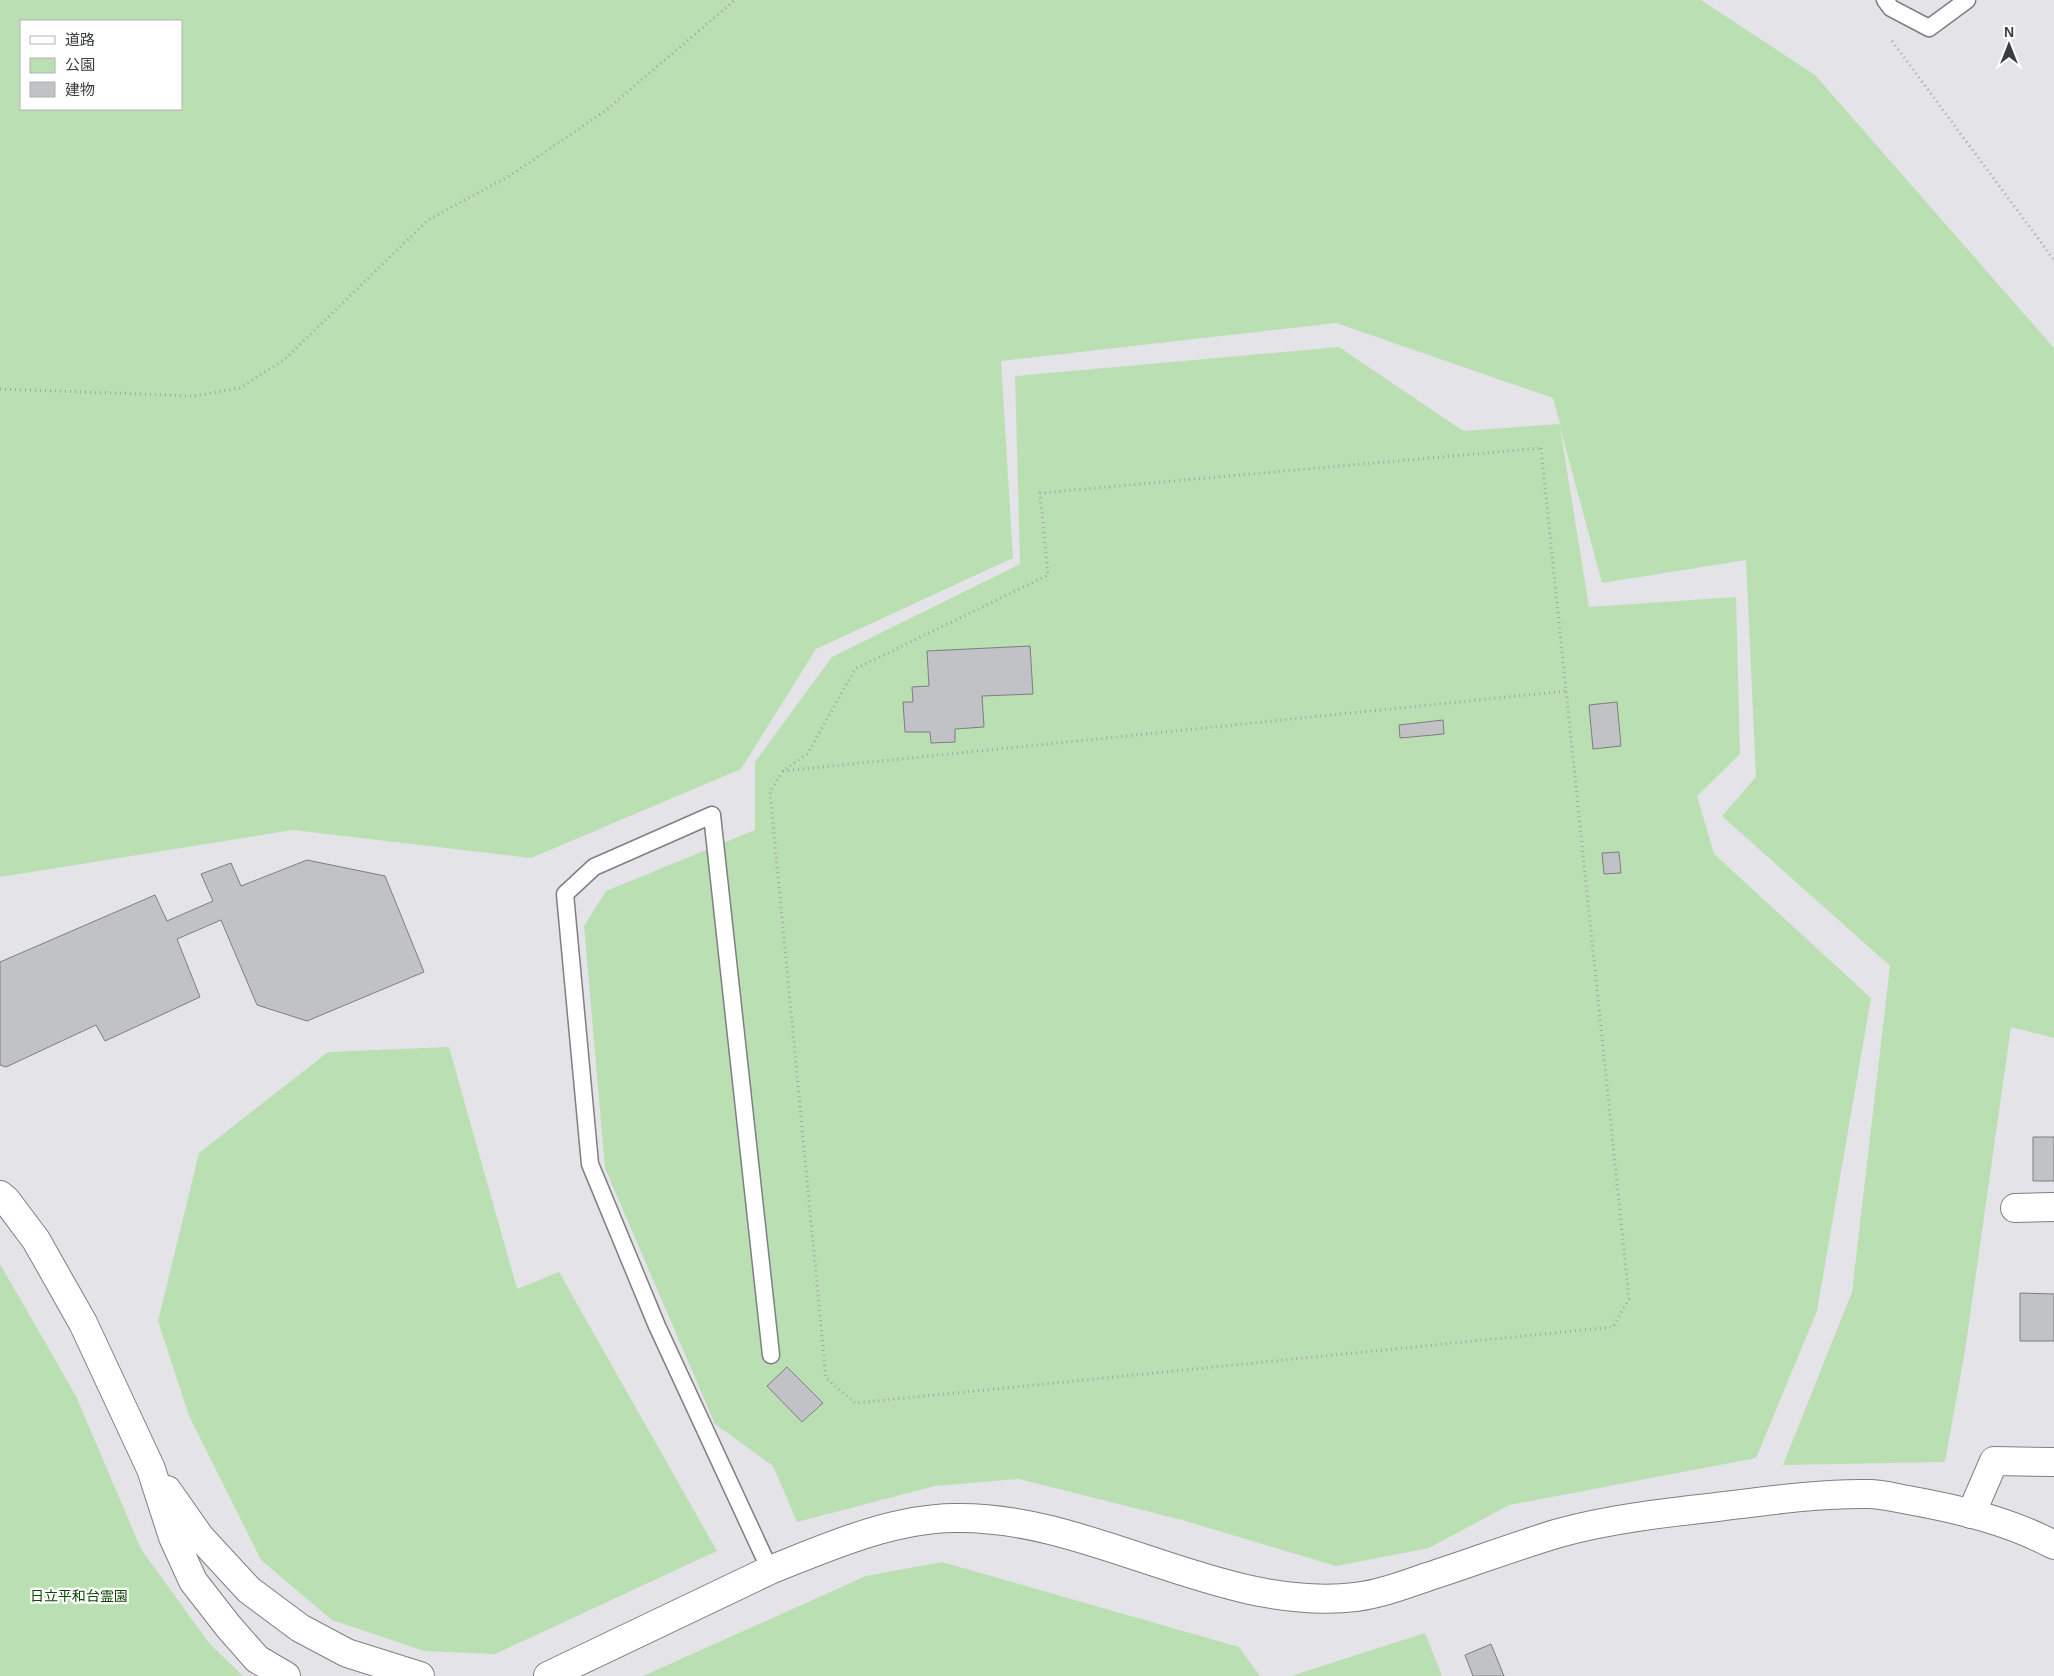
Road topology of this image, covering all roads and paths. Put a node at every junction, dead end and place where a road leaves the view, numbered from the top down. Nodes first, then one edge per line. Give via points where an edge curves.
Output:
1 (735, 0) edge
2 (1885, 0) edge
3 (1967, 0) edge
4 (1890, 38) dead end
5 (2054, 260) edge
6 (0, 389) edge
7 (1566, 691) junction
8 (782, 771) junction
9 (0, 1195) edge
10 (2015, 1208) dead end
11 (2054, 1208) edge
12 (770, 1355) dead end
13 (2054, 1462) edge
14 (151, 1469) junction
15 (1971, 1514) junction
16 (2054, 1545) edge
17 (770, 1570) junction
18 (286, 1676) edge
19 (420, 1676) edge
20 (548, 1676) edge

1 - 6 path via 604,111 511,175 428,220 286,359 240,388 194,396
2 - 3 lane via 1891,8 1929,28
4 - 5 path
7 - 8 path
7 - 8 path via 1541,448 1040,492 1048,575 855,669 808,753
7 - 8 path via 1629,1299 1613,1327 854,1403 826,1378 822,1344 770,792
9 - 14 street via 36,1240 83,1323
10 - 11 street
12 - 17 lane via 712,815 594,867 566,894 590,1164 656,1326
13 - 15 street via 1994,1461
14 - 18 street via 173,1536 193,1580 258,1659
14 - 19 street via 200,1536 249,1590 300,1628 348,1653
15 - 16 street via 2029,1532
15 - 17 street via 1871,1494 1782,1499 1639,1517 1561,1533 1402,1586 1357,1597 1305,1598 1243,1589 1065,1534 1002,1521 954,1518 906,1524 855,1537
17 - 20 street

